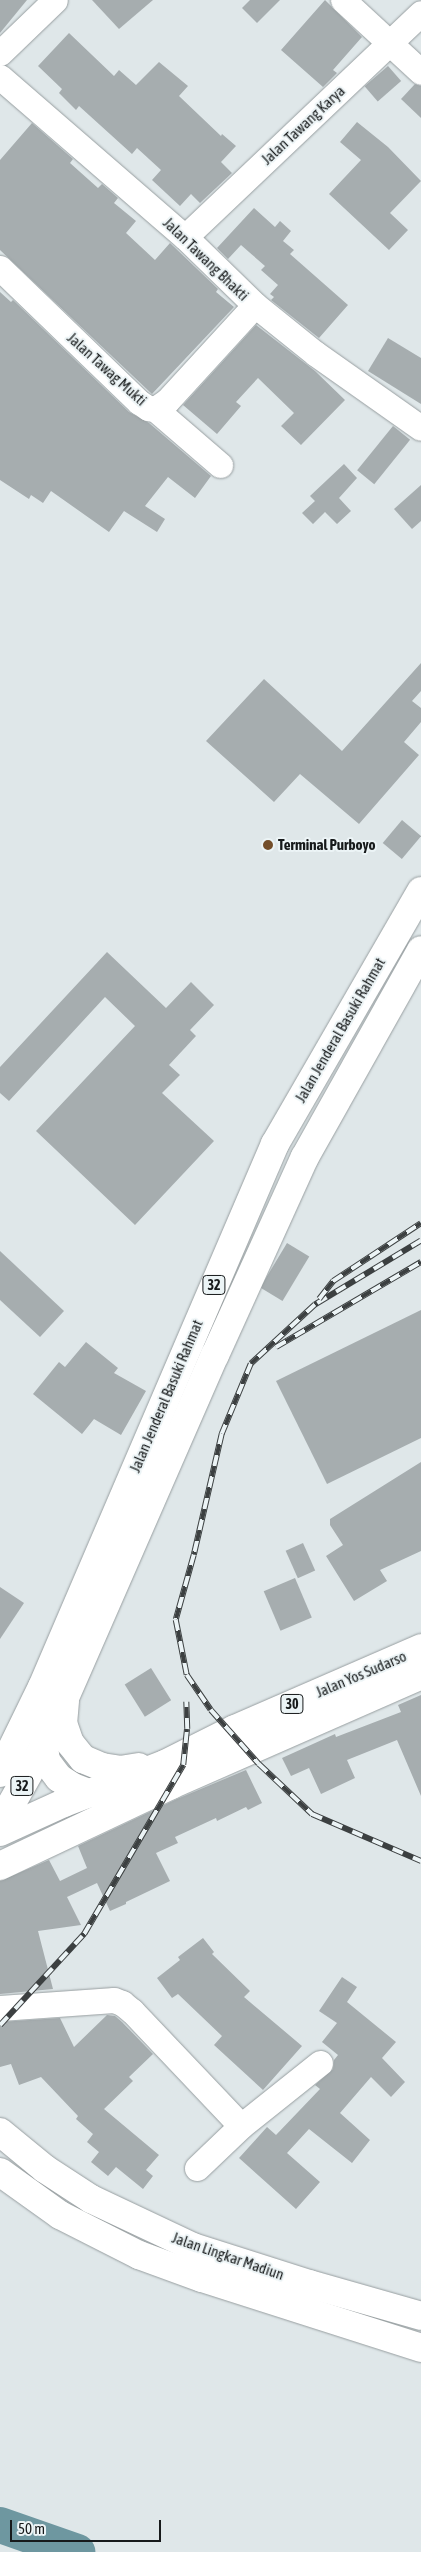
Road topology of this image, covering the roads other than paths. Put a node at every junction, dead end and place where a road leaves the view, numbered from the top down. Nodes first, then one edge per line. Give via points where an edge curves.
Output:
1 (55, 0) edge
2 (343, 0) edge
3 (421, 13) edge
4 (389, 43) junction
5 (0, 53) edge
6 (421, 72) edge
7 (0, 77) edge
8 (186, 237) junction
9 (0, 268) edge
10 (255, 306) junction
11 (155, 409) junction
12 (418, 427) edge
13 (220, 465) dead end
14 (417, 905) edge
15 (421, 950) edge
16 (421, 1648) edge
17 (421, 1675) edge
18 (38, 1696) junction
19 (66, 1697) junction
20 (43, 1748) junction
21 (0, 1773) edge
22 (171, 1774) junction
23 (89, 1793) junction
24 (0, 1824) edge
25 (0, 1832) edge
26 (0, 1866) edge
27 (0, 2008) edge
28 (320, 2063) dead end
29 (241, 2126) junction
30 (0, 2132) edge
31 (197, 2168) dead end
32 (0, 2172) edge
33 (309, 2284) junction
34 (304, 2310) junction
35 (421, 2316) edge
36 (421, 2348) edge

1 - 5 street
2 - 4 street
3 - 4 street, Jalan Tawang Karya
4 - 6 street
4 - 8 street, Jalan Tawang Karya
7 - 8 street, Jalan Tawang Bhakti
8 - 10 street, Jalan Tawang Bhakti
9 - 11 street, Jalan Tawag Mukti via 139,402
10 - 11 street, Jalan Tawag Mukti via 167,401
10 - 12 street, Jalan Tawang Bhakti
11 - 13 street
14 - 18 main road, Jalan Jenderal Basuki Rahmat / 32 via 275,1144
15 - 19 main road, Jalan Jenderal Basuki Rahmat / 32 via 305,1157
16 - 22 main road, Jalan Yos Sudarso / 30 via 235,1729
17 - 22 main road, Jalan Yos Sudarso / 30
18 - 20 main road, 30
18 - 21 main road, 32
19 - 20 main road, 32
19 - 22 main road, 30 via 64,1723 70,1743 83,1759 102,1767
20 - 23 main road, 30 via 46,1761 59,1778
20 - 24 main road, 32
22 - 23 main road, 30 via 115,1794
22 - 26 main road, 30
23 - 25 main road, 30
27 - 29 street via 114,2000 122,2003
28 - 29 street
29 - 31 street
30 - 33 main road, Jalan Lingkar Madiun via 45,2169 91,2199 193,2247
32 - 34 main road, Jalan Lingkar Madiun via 60,2215 139,2255
33 - 34 main road
33 - 35 main road, Jalan Lingkar Madiun
34 - 36 main road, Jalan Lingkar Madiun

